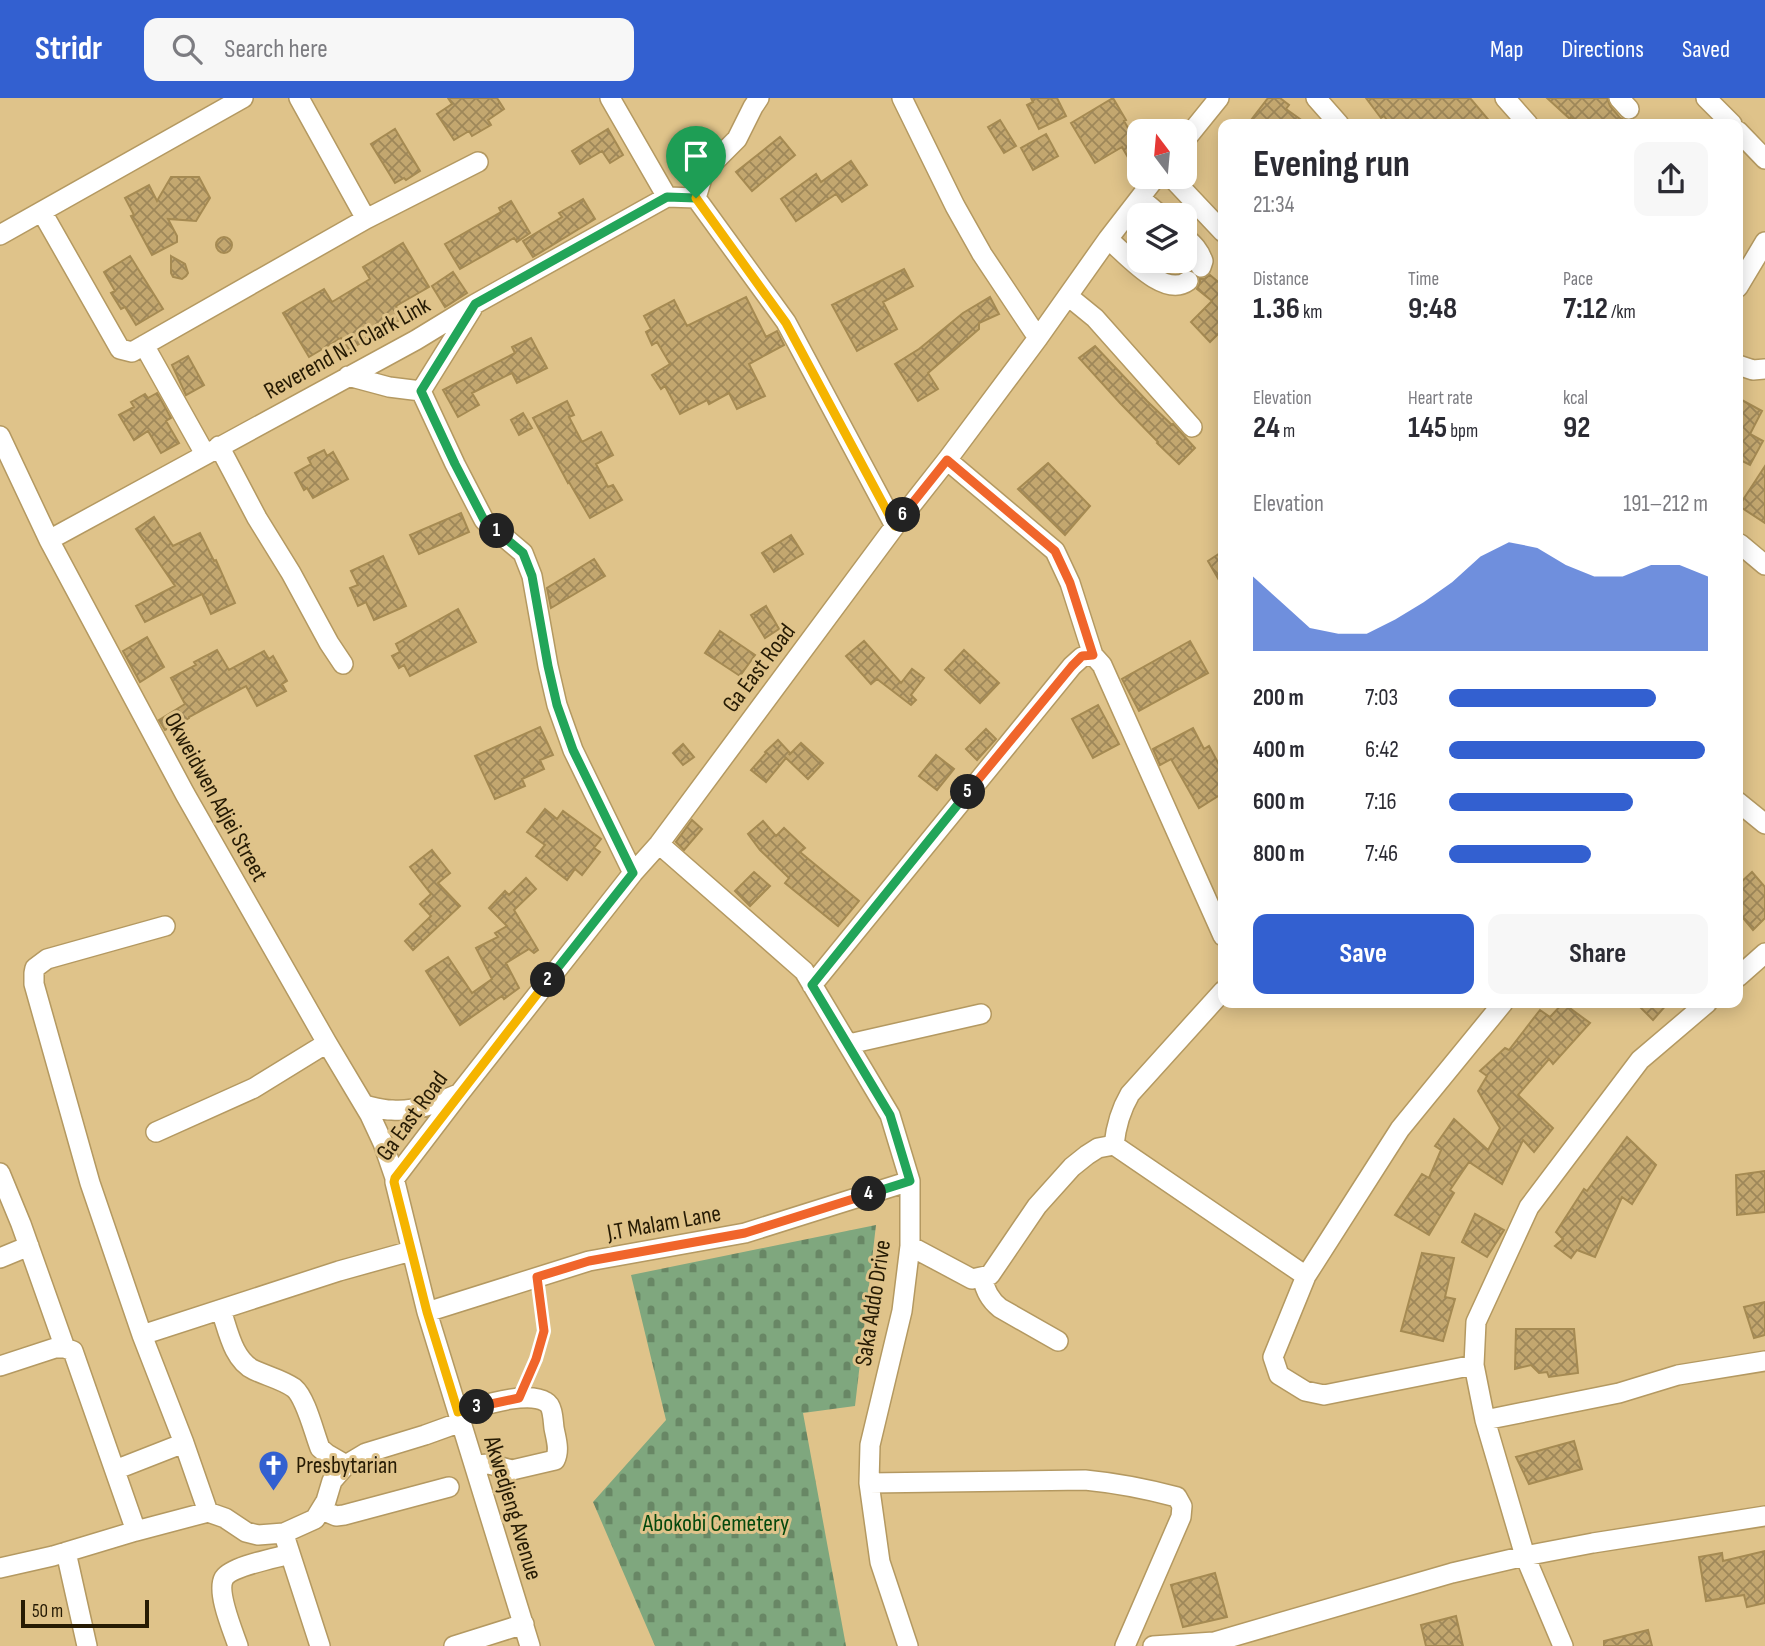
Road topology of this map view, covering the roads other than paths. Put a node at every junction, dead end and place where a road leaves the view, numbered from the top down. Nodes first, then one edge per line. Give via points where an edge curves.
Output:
1 (243, 98) edge
2 (299, 98) edge
3 (610, 98) edge
4 (760, 98) edge
5 (902, 98) edge
6 (1219, 98) edge
7 (1316, 98) edge
8 (1505, 98) edge
9 (1706, 98) edge
10 (1335, 119) edge
11 (1524, 119) edge
12 (1727, 119) edge
13 (1197, 126) edge
14 (1743, 136) edge
15 (1765, 159) edge
16 (478, 162) dead end
17 (1147, 189) edge
18 (1182, 189) edge
19 (667, 197) junction
20 (696, 198) junction
21 (1140, 198) junction
22 (1146, 203) edge
23 (42, 212) junction
24 (366, 219) junction
25 (1218, 227) edge
26 (0, 235) edge
27 (1108, 239) junction
28 (1765, 242) edge
29 (1197, 248) edge
30 (1127, 253) edge
31 (1197, 271) edge
32 (1149, 273) edge
33 (1196, 273) edge
34 (1743, 279) edge
35 (1068, 296) junction
36 (475, 304) junction
37 (1038, 338) junction
38 (144, 345) junction
39 (1743, 367) edge
40 (1765, 369) edge
41 (348, 376) junction
42 (421, 391) junction
43 (1192, 427) dead end
44 (0, 436) edge
45 (212, 450) junction
46 (947, 460) junction
47 (895, 526) junction
48 (49, 540) junction
49 (1743, 547) edge
50 (1765, 565) edge
51 (1093, 655) junction
52 (343, 664) dead end
53 (1743, 806) edge
54 (1765, 824) edge
55 (659, 844) junction
56 (633, 873) junction
57 (1218, 925) edge
58 (165, 926) dead end
59 (1765, 953) edge
60 (1743, 972) edge
61 (812, 985) junction
62 (1218, 997) edge
63 (1499, 1008) edge
64 (1701, 1008) edge
65 (981, 1014) dead end
66 (327, 1043) junction
67 (849, 1044) junction
68 (459, 1094) junction
69 (364, 1105) junction
70 (156, 1132) dead end
71 (1114, 1145) junction
72 (0, 1173) edge
73 (395, 1180) junction
74 (910, 1181) junction
75 (29, 1246) junction
76 (909, 1246) junction
77 (411, 1251) junction
78 (0, 1258) edge
79 (1306, 1276) junction
80 (982, 1278) junction
81 (221, 1310) junction
82 (427, 1312) junction
83 (142, 1335) junction
84 (1058, 1341) dead end
85 (65, 1348) junction
86 (1765, 1361) edge
87 (1474, 1365) junction
88 (0, 1366) edge
89 (460, 1417) junction
90 (1486, 1420) junction
91 (184, 1443) junction
92 (346, 1465) junction
93 (475, 1465) junction
94 (115, 1470) junction
95 (869, 1483) junction
96 (449, 1487) dead end
97 (322, 1510) junction
98 (208, 1513) junction
99 (1765, 1516) edge
100 (136, 1531) junction
101 (284, 1533) junction
102 (66, 1552) junction
103 (290, 1554) junction
104 (1525, 1556) junction
105 (1, 1564) edge
106 (524, 1624) junction
107 (1214, 1644) edge
108 (88, 1646) edge
109 (238, 1646) edge
110 (320, 1646) edge
111 (454, 1646) edge
112 (530, 1646) edge
113 (908, 1646) edge
114 (1125, 1646) edge
115 (1153, 1646) edge
116 (1563, 1646) edge

1 - 23 street
2 - 24 street
3 - 19 street
4 - 20 street via 737,139 702,178
5 - 37 street via 982,254
6 - 13 street
7 - 10 street
8 - 11 street
9 - 12 street
14 - 15 street
16 - 24 street
17 - 21 street, Ga East Road
18 - 25 street
19 - 20 street
19 - 36 street, Reverend N.T Clark Link
20 - 47 street via 786,323
21 - 22 street
21 - 27 street, Ga East Road
23 - 26 street
23 - 38 street via 120,349 132,352
24 - 38 street
27 - 30 street
27 - 35 street, Ga East Road
28 - 34 street
29 - 31 street via 1203,261
32 - 33 street via 1167,285 1184,284
35 - 37 street, Ga East Road
35 - 43 street via 1095,318
36 - 41 street, Reverend N.T Clark Link
36 - 42 street
37 - 46 street, Ga East Road
38 - 45 street
39 - 40 street
41 - 42 street
41 - 45 street, Reverend N.T Clark Link
42 - 56 street via 484,520 523,553 532,576 557,705 573,750
44 - 48 street, Okweidwen Adjei Street
45 - 48 street, Reverend N.T Clark Link
45 - 52 street via 291,572
46 - 47 street, Ga East Road
46 - 51 street via 1055,551
47 - 55 street, Ga East Road
48 - 66 street, Okweidwen Adjei Street via 185,794
49 - 50 street
51 - 57 street via 1102,665
51 - 61 street via 1082,656 1072,666
53 - 54 street
55 - 56 street, Ga East Road
55 - 61 street, Saka Addo Drive via 804,971
56 - 68 street, Ga East Road
58 - 83 street via 47,959 34,973 90,1182
59 - 60 street
61 - 67 street, Saka Addo Drive
62 - 71 street via 1130,1094 1121,1110
63 - 79 street via 1400,1129
64 - 87 street via 1640,1060 1529,1207 1476,1322
65 - 67 street
66 - 69 street, Okweidwen Adjei Street
66 - 70 street via 254,1088
67 - 74 street, Saka Addo Drive via 890,1115
68 - 69 street via 416,1109
68 - 73 street, Ga East Road
69 - 73 street, Okweidwen Adjei Street
71 - 79 street
71 - 80 street via 1098,1149 1072,1167 1037,1206 990,1275
72 - 75 street
73 - 77 street, Akwedjeng Avenue
74 - 76 street, Saka Addo Drive
74 - 82 street, J.T Malam Lane via 745,1233 589,1261
75 - 78 street
75 - 85 street
76 - 80 street via 972,1279
76 - 95 street, Saka Addo Drive via 902,1311 870,1445
77 - 81 street
77 - 82 street, Akwedjeng Avenue
79 - 87 street via 1273,1357 1279,1375 1305,1391 1324,1395
80 - 84 street via 991,1301
81 - 83 street
81 - 92 street via 244,1363 294,1388 320,1447
82 - 89 street, Akwedjeng Avenue
83 - 91 street
85 - 88 street
85 - 94 street via 73,1351
86 - 90 street
87 - 90 street
89 - 92 street
89 - 93 street, Akwedjeng Avenue
89 - 93 street via 519,1398 549,1405 558,1453 555,1460 512,1470
90 - 104 street
91 - 94 street
91 - 98 street
92 - 97 street via 332,1480
93 - 106 street, Akwedjeng Avenue
94 - 100 street
95 - 113 street, Saka Addo Drive via 880,1562
95 - 114 street via 1085,1480 1177,1497 1181,1517
96 - 97 street via 344,1515
97 - 101 street via 315,1519
98 - 100 street
98 - 101 street via 246,1532
99 - 104 street
100 - 102 street
101 - 103 street
102 - 105 street
102 - 108 street
103 - 109 street via 236,1569 223,1579 223,1600
103 - 110 street
104 - 107 street via 1452,1573
104 - 116 street
106 - 111 street
106 - 112 street, Akwedjeng Avenue
107 - 115 street

